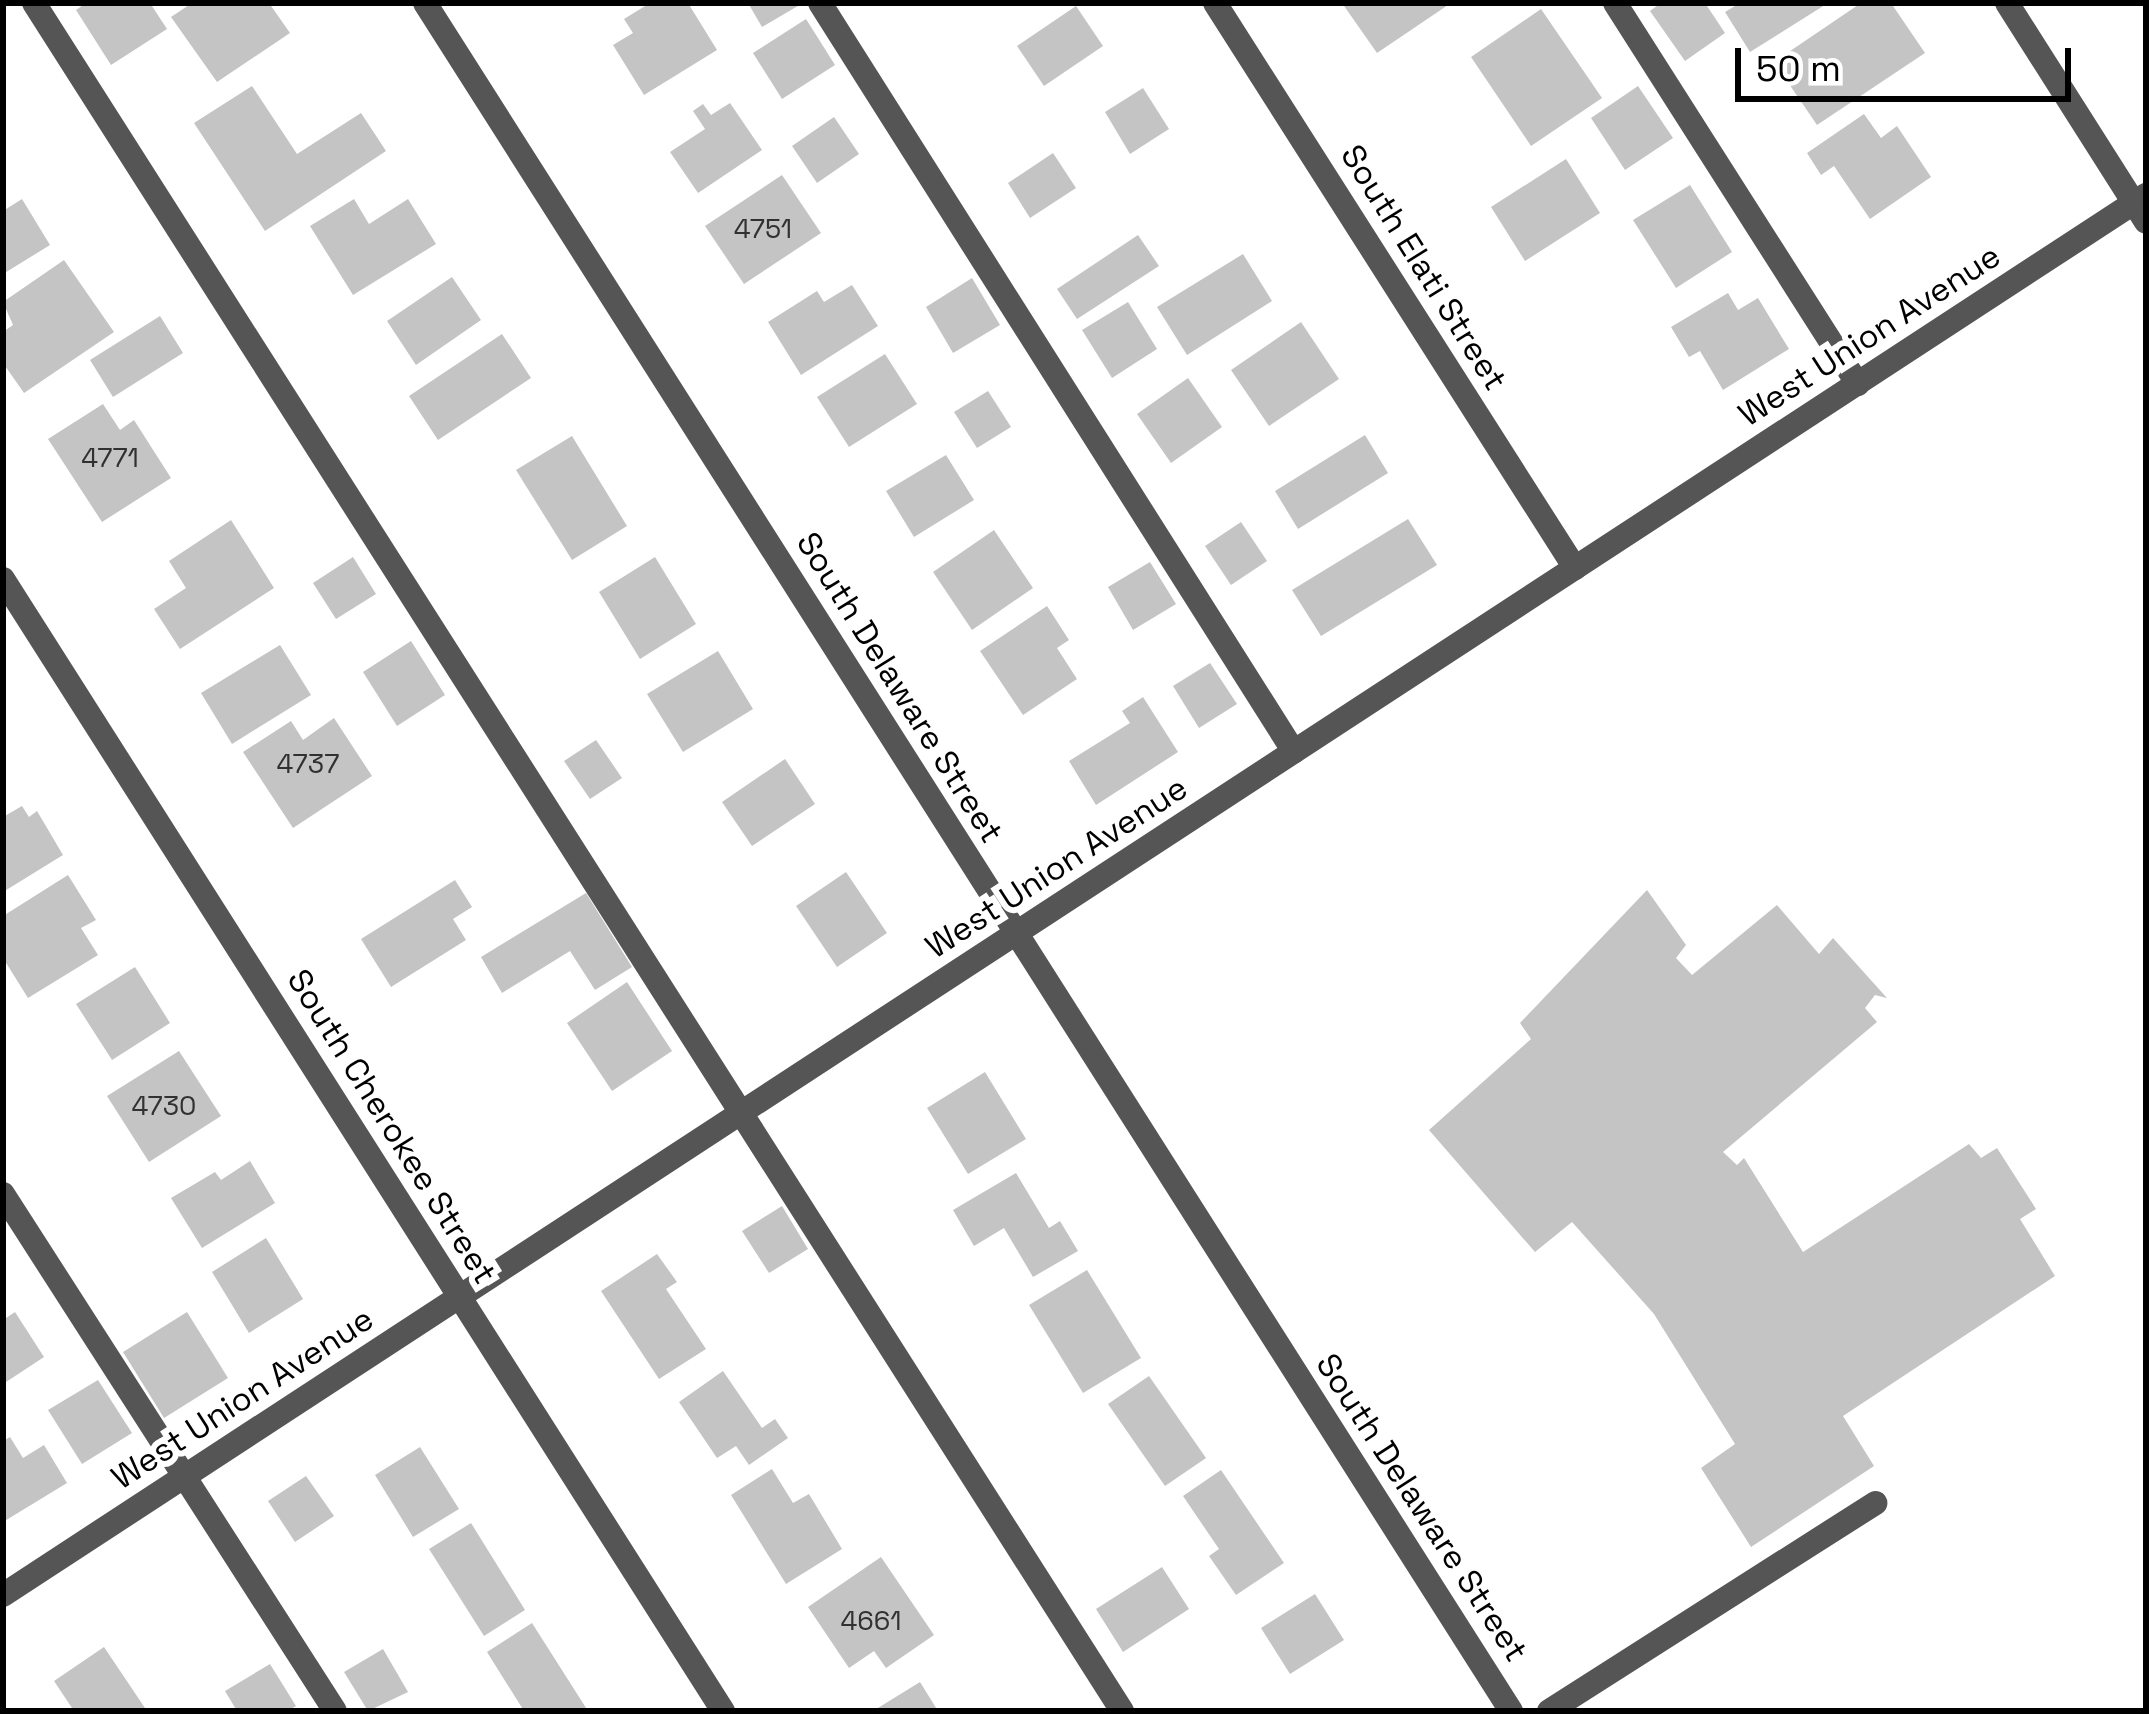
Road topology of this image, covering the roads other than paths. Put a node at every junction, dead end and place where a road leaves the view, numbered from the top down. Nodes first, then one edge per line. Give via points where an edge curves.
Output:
1 (34, 3) edge
2 (424, 3) edge
3 (820, 3) edge
4 (1215, 3) edge
5 (1615, 3) edge
6 (2007, 3) edge
7 (2142, 206) edge
8 (1858, 384) junction
9 (1575, 568) junction
10 (3, 579) edge
11 (1294, 752) junction
12 (1016, 934) junction
13 (741, 1114) junction
14 (3, 1194) edge
15 (460, 1297) junction
16 (184, 1477) junction
17 (1875, 1503) dead end
18 (3, 1595) edge
19 (334, 1711) edge
20 (723, 1711) edge
21 (1122, 1711) edge
22 (1511, 1711) edge
23 (1549, 1711) edge

1 - 13 street
2 - 12 street, South Delaware Street
3 - 11 street
4 - 9 street, South Elati Street
5 - 8 street
6 - 7 street
7 - 8 street, West Union Avenue
8 - 9 street, West Union Avenue
9 - 11 street, West Union Avenue
10 - 15 street, South Cherokee Street
11 - 12 street, West Union Avenue
12 - 13 street, West Union Avenue
12 - 22 street, South Delaware Street
13 - 15 street, West Union Avenue
13 - 21 street
14 - 16 street
15 - 16 street, West Union Avenue
15 - 20 street, South Cherokee Street
16 - 18 street, West Union Avenue
16 - 19 street
17 - 23 street

